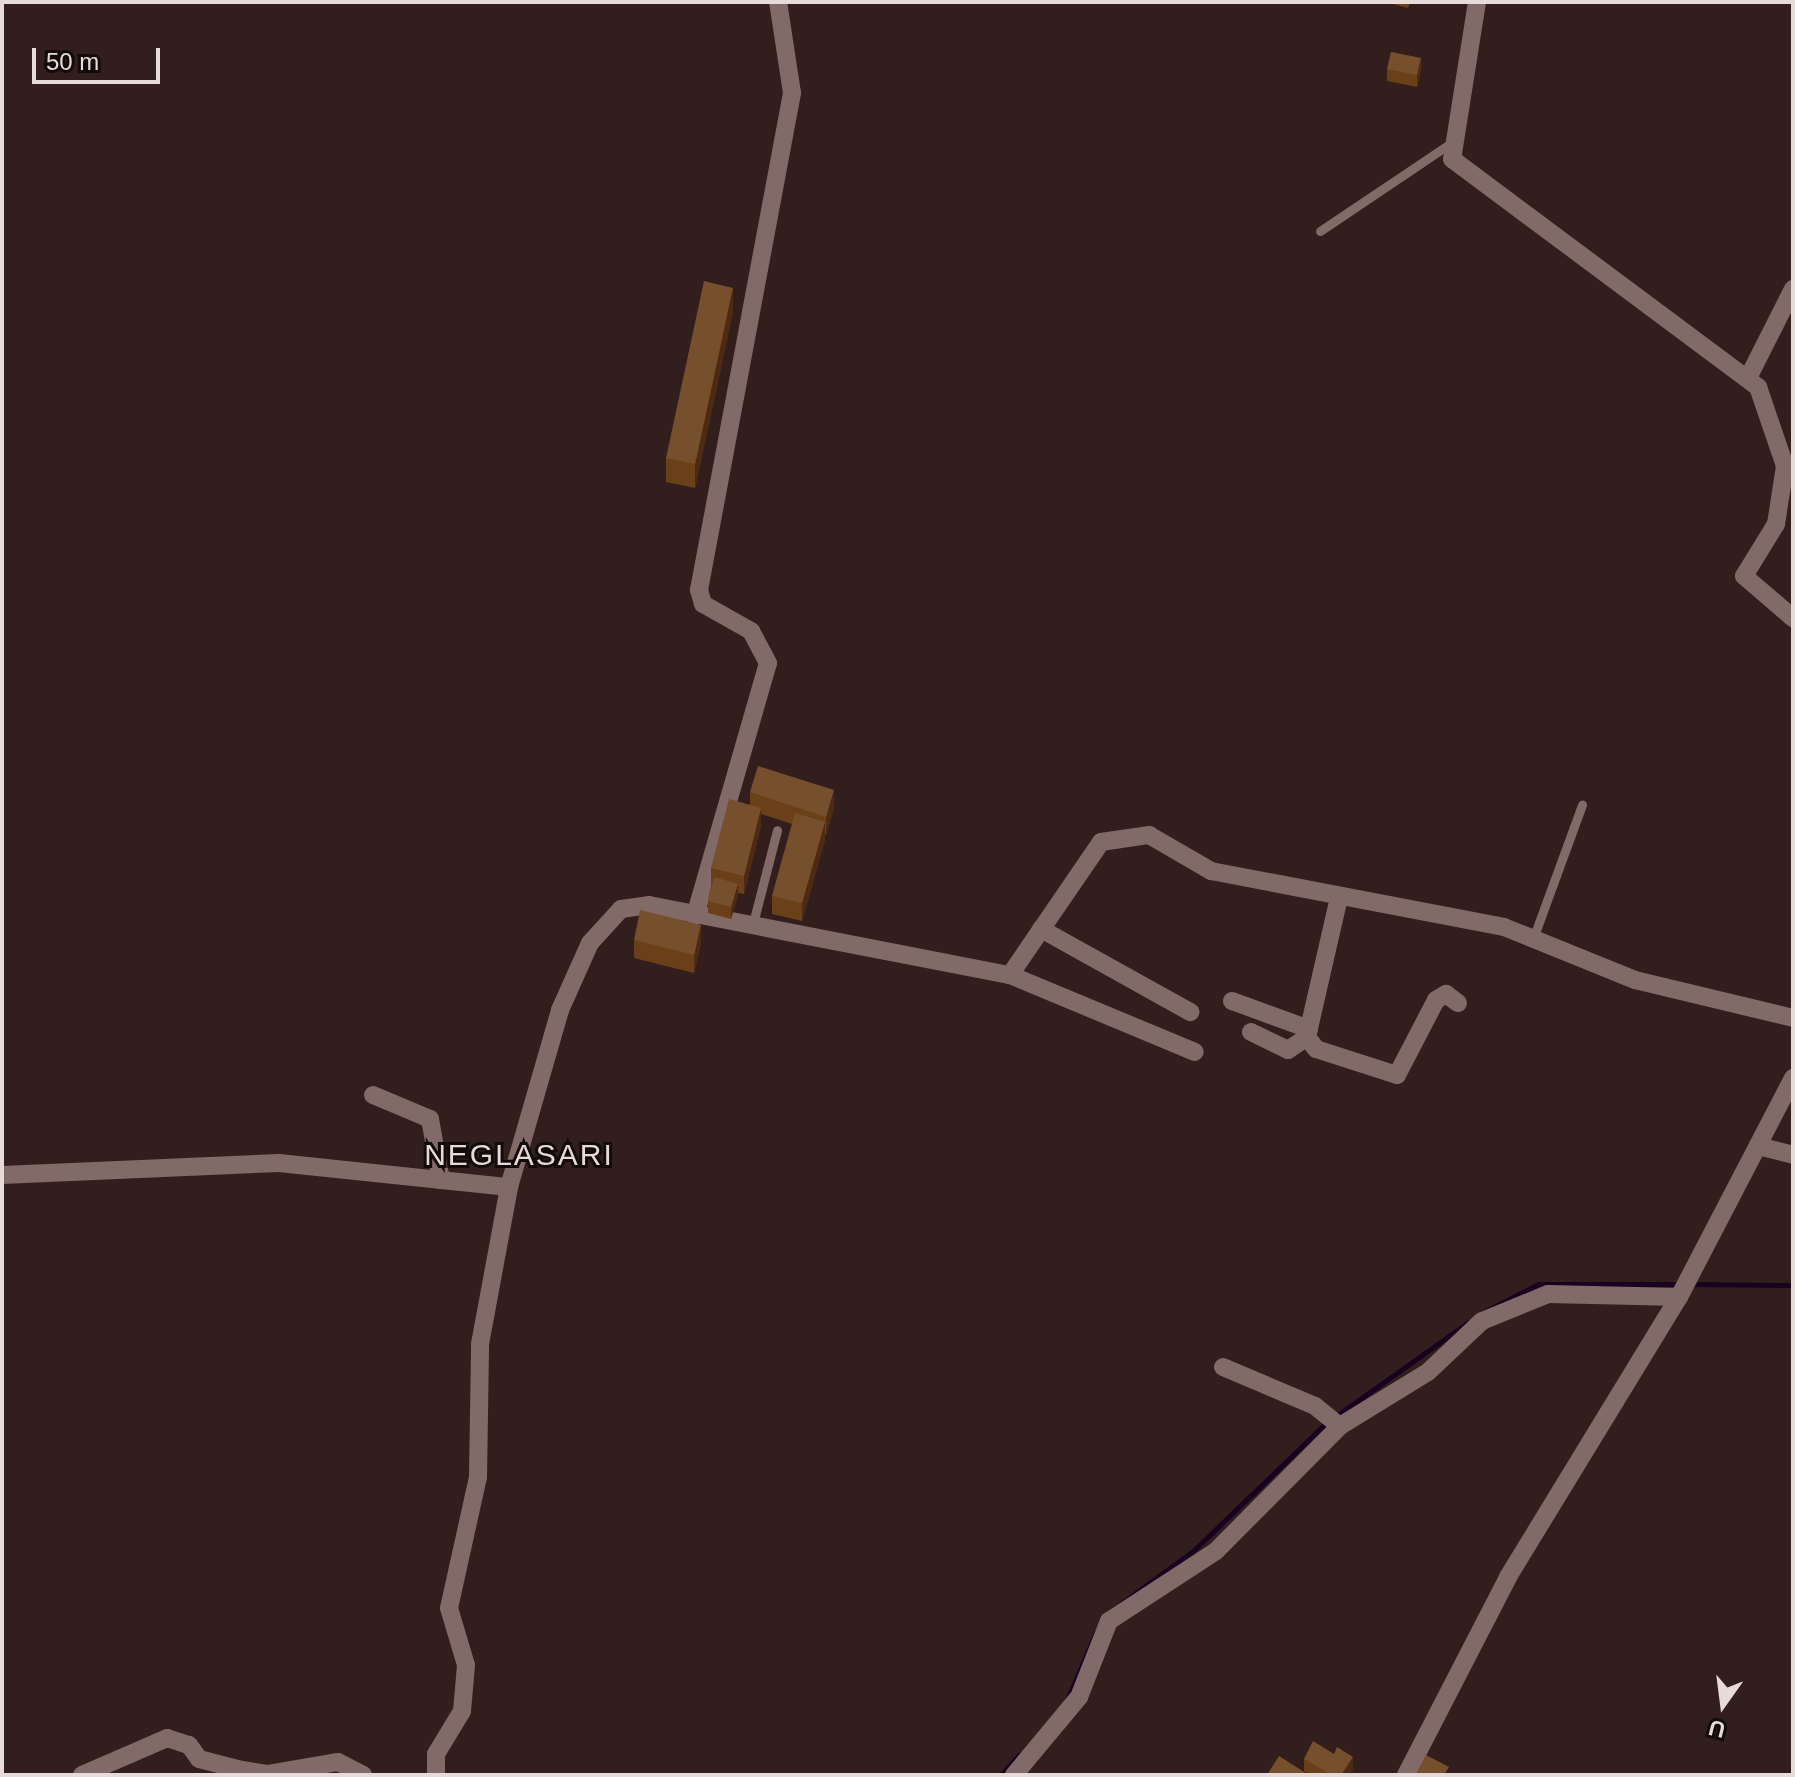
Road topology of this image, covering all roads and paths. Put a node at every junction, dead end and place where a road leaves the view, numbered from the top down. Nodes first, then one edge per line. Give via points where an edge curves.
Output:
1 (778, 2) edge
2 (1477, 2) edge
3 (1451, 143) junction
4 (1320, 231) dead end
5 (1793, 289) edge
6 (1748, 378) junction
7 (1793, 618) edge
8 (1582, 805) dead end
9 (777, 830) dead end
10 (1339, 897) junction
11 (695, 916) junction
12 (752, 927) junction
13 (1041, 929) junction
14 (1534, 936) junction
15 (1010, 975) junction
16 (1232, 1001) dead end
17 (1458, 1003) dead end
18 (1190, 1012) dead end
19 (1793, 1018) edge
20 (1251, 1032) dead end
21 (1308, 1033) junction
22 (1195, 1052) dead end
23 (1793, 1078) edge
24 (373, 1095) dead end
25 (1758, 1146) junction
26 (1793, 1155) edge
27 (2, 1175) edge
28 (441, 1180) junction
29 (509, 1187) junction
30 (1679, 1296) junction
31 (1223, 1367) dead end
32 (1333, 1419) junction
33 (82, 1775) edge
34 (363, 1775) edge
35 (436, 1775) edge
36 (1014, 1775) edge
37 (1406, 1775) edge

1 - 11 street via 792,93 699,590 703,604 751,631 768,663
2 - 3 street via 1474,49
3 - 4 lane
3 - 6 street via 1455,163
5 - 6 street
6 - 7 street via 1766,399 1785,466 1776,524 1744,576
8 - 14 lane
9 - 12 lane
10 - 13 street via 1211,871 1157,838 1124,835 1095,849
10 - 14 street
10 - 21 street
11 - 12 street
11 - 29 street via 632,905 599,929 560,1010
12 - 15 street
13 - 15 street
13 - 18 street
14 - 19 street via 1608,972
15 - 22 street
16 - 21 street
17 - 21 street via 1446,994 1436,1000 1397,1075 1316,1049
20 - 21 street via 1288,1050
23 - 25 street
24 - 28 street via 430,1119
25 - 26 street
25 - 30 street
27 - 28 street via 279,1163
28 - 29 street
29 - 35 street via 480,1344 478,1477 449,1608 466,1665 462,1711 436,1754
30 - 32 street via 1523,1299 1482,1321 1428,1372
30 - 37 street via 1508,1577
31 - 32 street
32 - 36 street via 1216,1551 1109,1621 1079,1697
33 - 34 street via 167,1738 189,1745 199,1759 242,1770 267,1774 338,1762

